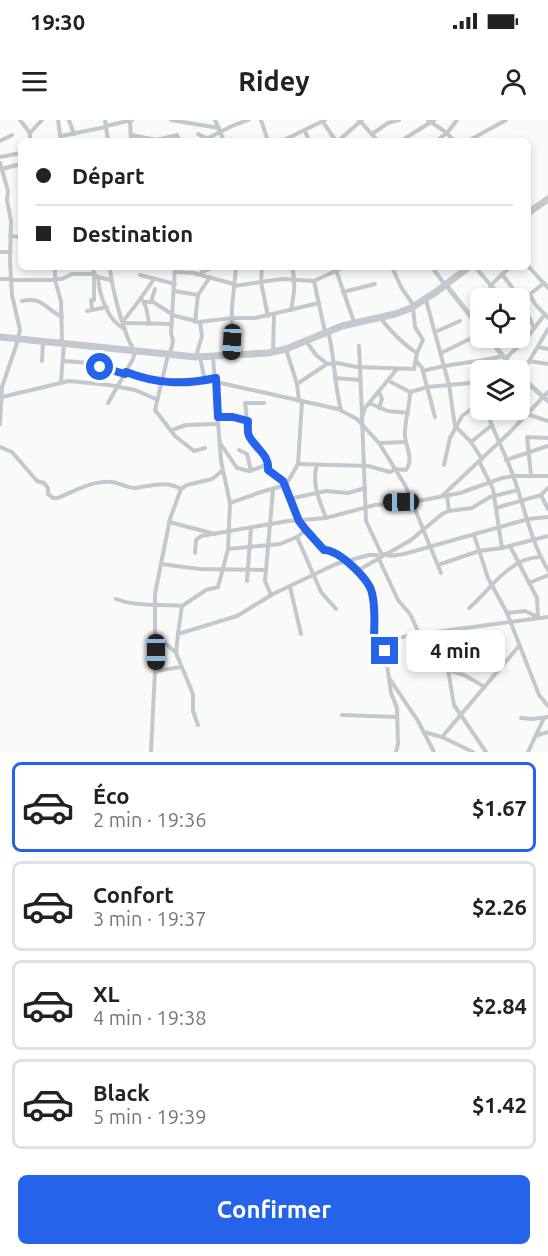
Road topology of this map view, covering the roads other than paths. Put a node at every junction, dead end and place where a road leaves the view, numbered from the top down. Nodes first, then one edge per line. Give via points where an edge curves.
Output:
1 (20, 120) edge
2 (42, 120) edge
3 (58, 120) edge
4 (69, 120) edge
5 (105, 120) edge
6 (131, 120) edge
7 (171, 120) edge
8 (215, 120) edge
9 (248, 120) edge
10 (261, 120) edge
11 (323, 120) edge
12 (360, 120) edge
13 (399, 120) edge
14 (457, 120) edge
15 (506, 120) edge
16 (239, 121) edge
17 (431, 121) edge
18 (106, 126) junction
19 (219, 130) junction
20 (305, 132) junction
21 (30, 133) junction
22 (77, 133) junction
23 (447, 133) junction
24 (198, 134) dead end
25 (372, 134) junction
26 (12, 135) dead end
27 (131, 135) joint
28 (30, 138) edge
29 (61, 138) edge
30 (80, 138) edge
31 (108, 138) edge
32 (147, 138) edge
33 (165, 138) edge
34 (178, 138) edge
35 (202, 138) edge
36 (207, 138) edge
37 (223, 138) edge
38 (267, 138) edge
39 (290, 138) edge
40 (308, 138) edge
41 (335, 138) edge
42 (340, 138) edge
43 (375, 138) edge
44 (406, 138) edge
45 (440, 138) edge
46 (451, 138) edge
47 (473, 138) edge
48 (0, 141) edge
49 (18, 154) edge
50 (0, 157) edge
51 (18, 164) edge
52 (0, 165) edge
53 (5, 181) junction
54 (0, 183) edge
55 (548, 199) edge
56 (531, 211) edge
57 (9, 236) junction
58 (18, 237) edge
59 (0, 252) edge
60 (10, 252) junction
61 (531, 269) edge
62 (55, 270) edge
63 (94, 270) edge
64 (110, 270) edge
65 (175, 270) edge
66 (178, 270) edge
67 (187, 270) edge
68 (207, 270) edge
69 (236, 270) edge
70 (262, 270) edge
71 (293, 270) edge
72 (333, 270) edge
73 (335, 270) edge
74 (393, 270) edge
75 (434, 270) edge
76 (465, 270) edge
77 (477, 270) edge
78 (507, 270) edge
79 (186, 273) junction
80 (502, 274) junction
81 (95, 275) junction
82 (140, 275) dead end
83 (201, 275) junction
84 (210, 278) junction
85 (0, 279) edge
86 (12, 279) junction
87 (154, 279) junction
88 (295, 279) junction
89 (55, 280) junction
90 (110, 280) junction
91 (314, 281) junction
92 (261, 282) junction
93 (544, 283) junction
94 (175, 284) junction
95 (375, 284) dead end
96 (234, 285) junction
97 (446, 285) junction
98 (489, 286) joint
99 (96, 287) junction
100 (511, 288) edge
101 (548, 288) edge
102 (155, 290) dead end
103 (174, 291) junction
104 (343, 292) junction
105 (198, 295) junction
106 (530, 295) joint
107 (426, 300) junction
108 (22, 301) dead end
109 (142, 301) junction
110 (151, 302) junction
111 (319, 303) junction
112 (107, 307) junction
113 (414, 307) junction
114 (92, 309) junction
115 (291, 310) junction
116 (87, 311) dead end
117 (172, 315) junction
118 (274, 315) junction
119 (470, 315) edge
120 (268, 316) junction
121 (546, 316) edge
122 (62, 317) junction
123 (381, 317) junction
124 (232, 318) junction
125 (460, 321) dead end
126 (530, 321) edge
127 (123, 322) junction
128 (198, 322) junction
129 (354, 322) junction
130 (149, 323) junction
131 (172, 324) junction
132 (534, 328) junction
133 (125, 329) junction
134 (548, 329) edge
135 (327, 331) junction
136 (435, 332) junction
137 (530, 332) edge
138 (0, 337) edge
139 (18, 339) junction
140 (470, 339) edge
141 (43, 341) junction
142 (306, 341) junction
143 (63, 343) junction
144 (359, 346) dead end
145 (538, 347) junction
146 (496, 348) edge
147 (514, 348) edge
148 (286, 349) junction
149 (548, 349) edge
150 (135, 351) junction
151 (273, 351) junction
152 (417, 353) junction
153 (441, 353) junction
154 (169, 354) junction
155 (231, 356) junction
156 (198, 357) junction
157 (213, 357) junction
158 (504, 357) junction
159 (488, 360) edge
160 (507, 360) edge
161 (530, 360) edge
162 (42, 361) dead end
163 (63, 361) junction
164 (417, 361) junction
165 (530, 361) edge
166 (470, 362) edge
167 (335, 363) junction
168 (327, 364) junction
169 (548, 364) edge
170 (444, 365) junction
171 (360, 367) junction
172 (397, 369) junction
173 (423, 371) junction
174 (126, 373) junction
175 (335, 378) junction
176 (216, 380) junction
177 (360, 380) junction
178 (61, 381) junction
179 (205, 381) junction
180 (389, 381) junction
181 (161, 382) junction
182 (530, 382) edge
183 (470, 383) edge
184 (297, 384) junction
185 (449, 385) junction
186 (426, 387) junction
187 (117, 388) junction
188 (379, 392) junction
189 (410, 392) junction
190 (545, 394) edge
191 (1, 397) edge
192 (156, 399) junction
193 (548, 401) edge
194 (300, 402) junction
195 (108, 403) dead end
196 (264, 403) dead end
197 (369, 403) junction
198 (379, 408) junction
199 (341, 410) junction
200 (470, 410) edge
201 (530, 410) edge
202 (408, 412) junction
203 (530, 414) edge
204 (218, 417) junction
205 (362, 417) junction
206 (435, 417) dead end
207 (490, 420) edge
208 (520, 420) edge
209 (248, 421) junction
210 (548, 421) edge
211 (0, 424) edge
212 (218, 424) junction
213 (362, 424) junction
214 (492, 425) junction
215 (456, 428) junction
216 (172, 430) junction
217 (548, 438) edge
218 (406, 442) junction
219 (471, 442) junction
220 (220, 443) junction
221 (379, 443) junction
222 (498, 443) junction
223 (548, 446) edge
224 (0, 447) edge
225 (205, 448) dead end
226 (239, 450) dead end
227 (528, 451) junction
228 (481, 460) junction
229 (506, 460) junction
230 (298, 464) junction
231 (317, 465) junction
232 (444, 465) dead end
233 (364, 466) junction
234 (395, 469) junction
235 (223, 470) junction
236 (268, 470) junction
237 (251, 471) junction
238 (513, 476) junction
239 (531, 476) junction
240 (548, 476) edge
241 (489, 481) junction
242 (286, 485) junction
243 (365, 488) junction
244 (548, 488) edge
245 (181, 489) junction
246 (273, 489) junction
247 (518, 490) junction
248 (317, 492) junction
249 (507, 493) junction
250 (541, 495) junction
251 (444, 496) junction
252 (494, 496) junction
253 (289, 499) junction
254 (522, 501) junction
255 (413, 502) junction
256 (230, 503) junction
257 (509, 504) junction
258 (496, 508) junction
259 (365, 509) junction
260 (548, 509) edge
261 (449, 511) junction
262 (326, 518) junction
263 (548, 518) edge
264 (528, 519) junction
265 (299, 521) junction
266 (169, 522) junction
267 (268, 525) junction
268 (252, 528) junction
269 (498, 528) junction
270 (424, 529) junction
271 (306, 530) junction
272 (229, 532) junction
273 (216, 534) junction
274 (474, 535) junction
275 (548, 536) edge
276 (297, 537) junction
277 (535, 539) junction
278 (268, 545) junction
279 (251, 546) junction
280 (430, 546) junction
281 (510, 546) junction
282 (502, 548) junction
283 (228, 549) junction
284 (480, 551) junction
285 (195, 553) dead end
286 (382, 555) junction
287 (540, 557) junction
288 (347, 561) junction
289 (518, 563) junction
290 (161, 564) junction
291 (438, 565) junction
292 (223, 569) junction
293 (266, 570) junction
294 (548, 570) edge
295 (248, 571) junction
296 (357, 571) junction
297 (441, 573) dead end
298 (313, 574) junction
299 (548, 575) edge
300 (247, 581) dead end
301 (529, 583) junction
302 (491, 585) junction
303 (290, 586) junction
304 (271, 595) junction
305 (116, 599) dead end
306 (154, 605) junction
307 (182, 606) junction
308 (469, 608) dead end
309 (336, 609) dead end
310 (507, 613) junction
311 (538, 617) junction
312 (548, 617) edge
313 (510, 622) junction
314 (156, 634) junction
315 (178, 634) junction
316 (301, 634) dead end
317 (420, 634) junction
318 (374, 642) junction
319 (519, 646) junction
320 (175, 652) junction
321 (181, 667) junction
322 (447, 670) junction
323 (156, 671) junction
324 (388, 676) junction
325 (484, 687) junction
326 (548, 706) edge
327 (342, 715) dead end
328 (461, 716) junction
329 (397, 717) junction
330 (521, 718) dead end
331 (546, 718) edge
332 (198, 725) dead end
333 (424, 732) junction
334 (548, 732) edge
335 (537, 735) junction
336 (442, 737) junction
337 (151, 752) edge
338 (396, 752) edge
339 (434, 752) edge
340 (473, 752) edge
341 (486, 752) edge
342 (528, 752) edge

1 - 21 street
2 - 21 street
3 - 29 street
4 - 22 street
5 - 18 street
6 - 18 street
6 - 27 street
7 - 19 street
8 - 19 street
9 - 16 street
10 - 38 street
11 - 20 street
11 - 41 street
12 - 25 street
12 - 42 street
13 - 25 street
14 - 23 street
15 - 47 street
16 - 19 street
17 - 23 street
17 - 44 street
18 - 22 street
18 - 31 street
19 - 36 street
19 - 37 street
20 - 39 street
20 - 40 street
21 - 28 street
22 - 29 street
22 - 30 street
23 - 45 street
23 - 46 street
24 - 35 street
25 - 43 street
26 - 48 street
27 - 32 street
33 - 34 street
49 - 50 street
51 - 52 street
52 - 53 street
53 - 54 street
53 - 57 street via 11,221
55 - 56 highway
57 - 58 street
57 - 60 street
59 - 60 street
60 - 86 street
61 - 93 street
62 - 89 street
63 - 81 street
64 - 90 street
65 - 94 street
66 - 79 street
67 - 79 street
68 - 83 street
69 - 96 street
70 - 92 street
71 - 88 street
72 - 91 street
73 - 104 street
74 - 113 street
75 - 97 street
76 - 97 highway
77 - 98 street
78 - 80 street
79 - 83 street
80 - 98 street
80 - 100 street
81 - 89 street via 72,274
81 - 90 street
81 - 99 street
82 - 87 street
83 - 84 street
84 - 96 street
84 - 105 street
85 - 86 street
86 - 89 street
86 - 139 street via 12,299 20,326
87 - 94 street
87 - 109 street
88 - 91 street
88 - 92 street
88 - 115 street
89 - 122 street
90 - 127 street
91 - 111 street
92 - 96 street
92 - 120 street
93 - 101 street
93 - 106 street
94 - 103 street
95 - 104 street
96 - 124 street
97 - 107 highway
97 - 119 main road
99 - 112 street
99 - 114 street
102 - 110 street
103 - 105 street
103 - 117 street
104 - 129 street
105 - 128 street
106 - 121 street
107 - 113 highway
107 - 136 street
108 - 122 street via 37,300
109 - 110 street
109 - 127 street
109 - 130 street
110 - 117 street
111 - 115 street
111 - 135 street
112 - 114 street
112 - 133 street via 113,321
113 - 123 highway
113 - 152 street via 415,327 423,340
114 - 116 street
115 - 118 street
117 - 128 street
117 - 131 street
118 - 120 street
118 - 151 street
120 - 124 street
121 - 132 street
122 - 143 street
123 - 129 highway
123 - 152 street
124 - 128 street
124 - 155 street
125 - 136 street
126 - 132 street
127 - 130 street
127 - 133 street
128 - 156 street via 202,336
129 - 135 highway
130 - 131 street
131 - 154 street
132 - 137 street
133 - 150 street
134 - 145 street
135 - 142 highway
135 - 167 street
136 - 153 street
138 - 139 highway
139 - 141 highway
139 - 191 street
140 - 153 street
141 - 143 highway
141 - 162 street
142 - 148 highway
142 - 168 street
143 - 150 highway
143 - 163 street
144 - 171 street
145 - 149 street
145 - 161 street
146 - 158 main road
147 - 158 street
148 - 151 highway
148 - 184 street
150 - 154 highway
150 - 174 street
151 - 155 highway
152 - 164 street
153 - 170 street
154 - 156 highway
154 - 181 street
155 - 157 highway
156 - 157 highway
156 - 179 street
157 - 176 street
158 - 159 street
158 - 160 main road
163 - 174 street via 90,363
163 - 178 street
164 - 172 street via 413,370
164 - 173 street
165 - 169 street
166 - 170 street
167 - 168 street
167 - 171 street
167 - 175 street
168 - 184 street
170 - 173 street
170 - 185 street
171 - 172 street
171 - 177 street
172 - 180 street
173 - 186 street
174 - 181 street
174 - 187 street
175 - 177 street
175 - 199 street
176 - 179 street
176 - 194 street
176 - 204 street
177 - 205 street
178 - 187 street
178 - 191 street
179 - 181 street
180 - 188 street
180 - 189 street
181 - 192 street
182 - 190 main road
183 - 185 street
184 - 194 street
185 - 186 street
185 - 215 street
186 - 189 street
186 - 206 street
187 - 192 street
187 - 195 street
188 - 197 street
188 - 198 street
189 - 202 street
190 - 193 main road
190 - 201 street
191 - 211 street
192 - 216 street via 154,410
194 - 199 street
194 - 230 street
196 - 209 street via 246,402
197 - 198 street
197 - 205 street
198 - 202 street
199 - 213 street
200 - 215 street
202 - 218 street
203 - 210 street
204 - 209 street
204 - 212 street
205 - 213 street
207 - 214 street
208 - 222 street
209 - 236 street via 249,436 263,452
212 - 216 street via 186,425
212 - 220 street
213 - 221 street
213 - 233 street
214 - 219 street
214 - 222 street
215 - 219 street
215 - 232 street
216 - 225 street via 194,451
217 - 227 street via 527,437
218 - 221 street
218 - 234 street via 409,466 405,470
219 - 228 street
220 - 235 street
220 - 237 street via 236,467
221 - 234 street
222 - 228 street
222 - 229 street
223 - 227 street
224 - 245 street via 12,452 37,481 44,483 53,498 106,482 134,488 166,484
226 - 237 street via 247,454
227 - 229 street
227 - 239 street
228 - 241 street
228 - 251 street
229 - 238 street
230 - 231 street
230 - 242 street
231 - 233 street
231 - 248 street
233 - 234 street via 390,472
233 - 243 street
234 - 255 street
235 - 245 street via 212,479
235 - 256 street
236 - 237 street via 264,466
236 - 242 street
238 - 239 street
238 - 241 street
238 - 247 street
239 - 240 street
241 - 251 street
241 - 252 street
242 - 246 street
242 - 253 street
243 - 248 street via 348,493
243 - 259 street
244 - 250 street
245 - 266 street
246 - 256 street
246 - 267 street
247 - 249 street
247 - 254 street
248 - 253 street
248 - 262 street
249 - 252 street
249 - 257 street
250 - 254 street
250 - 260 street
251 - 255 street
251 - 261 street
252 - 258 street
252 - 261 street via 471,508
253 - 265 street
254 - 257 street
254 - 264 street
255 - 259 street
255 - 270 street
256 - 272 street
257 - 258 street
258 - 269 street
259 - 262 street
259 - 286 street via 366,521
261 - 270 street
262 - 265 street
263 - 264 street
264 - 269 street
264 - 277 street
265 - 267 street
265 - 271 street
266 - 273 street
266 - 290 street
267 - 268 street
267 - 278 street
268 - 272 street
268 - 279 street
269 - 274 street
269 - 282 street
270 - 280 street
270 - 286 street
271 - 276 street
271 - 288 street via 324,550 332,550
272 - 273 street
272 - 283 street
273 - 285 street via 198,538
274 - 280 street
274 - 284 street
275 - 277 street
276 - 278 street
276 - 298 street
277 - 281 street
277 - 287 street
278 - 279 street
278 - 293 street
279 - 283 street
279 - 295 street
280 - 286 street
280 - 291 street
281 - 282 street
281 - 289 street
282 - 284 street
283 - 292 street
284 - 291 street
284 - 302 street
286 - 288 street
286 - 296 street
286 - 317 street via 382,570
287 - 289 street
287 - 294 street
288 - 296 street
288 - 298 street
289 - 301 street
289 - 302 street
290 - 292 street
290 - 306 street
291 - 297 street
292 - 295 street
292 - 307 street via 218,587
293 - 295 street
293 - 304 street via 265,581
295 - 300 street
296 - 318 street via 372,592
298 - 303 street
298 - 309 street via 322,594
299 - 301 street
301 - 311 street via 537,598
302 - 308 street
302 - 310 street
303 - 304 street
303 - 316 street
304 - 315 street via 237,616
305 - 306 street
306 - 307 street
306 - 314 street
307 - 315 street
310 - 311 street via 525,611
310 - 313 street
311 - 312 street
311 - 313 street
313 - 317 street
313 - 319 street
314 - 320 street
314 - 323 street
315 - 320 street
317 - 318 street
317 - 322 street
318 - 324 street via 385,650
319 - 325 street
319 - 326 street via 539,695
320 - 321 street
321 - 323 street
321 - 332 street via 193,694
322 - 325 street
322 - 328 street via 454,705
323 - 337 street
324 - 329 street
324 - 333 street
325 - 328 street
327 - 329 street
328 - 336 street
328 - 341 street
329 - 338 street
330 - 331 street
331 - 335 street
333 - 336 street
333 - 339 street
334 - 335 street
335 - 342 street
336 - 340 street

